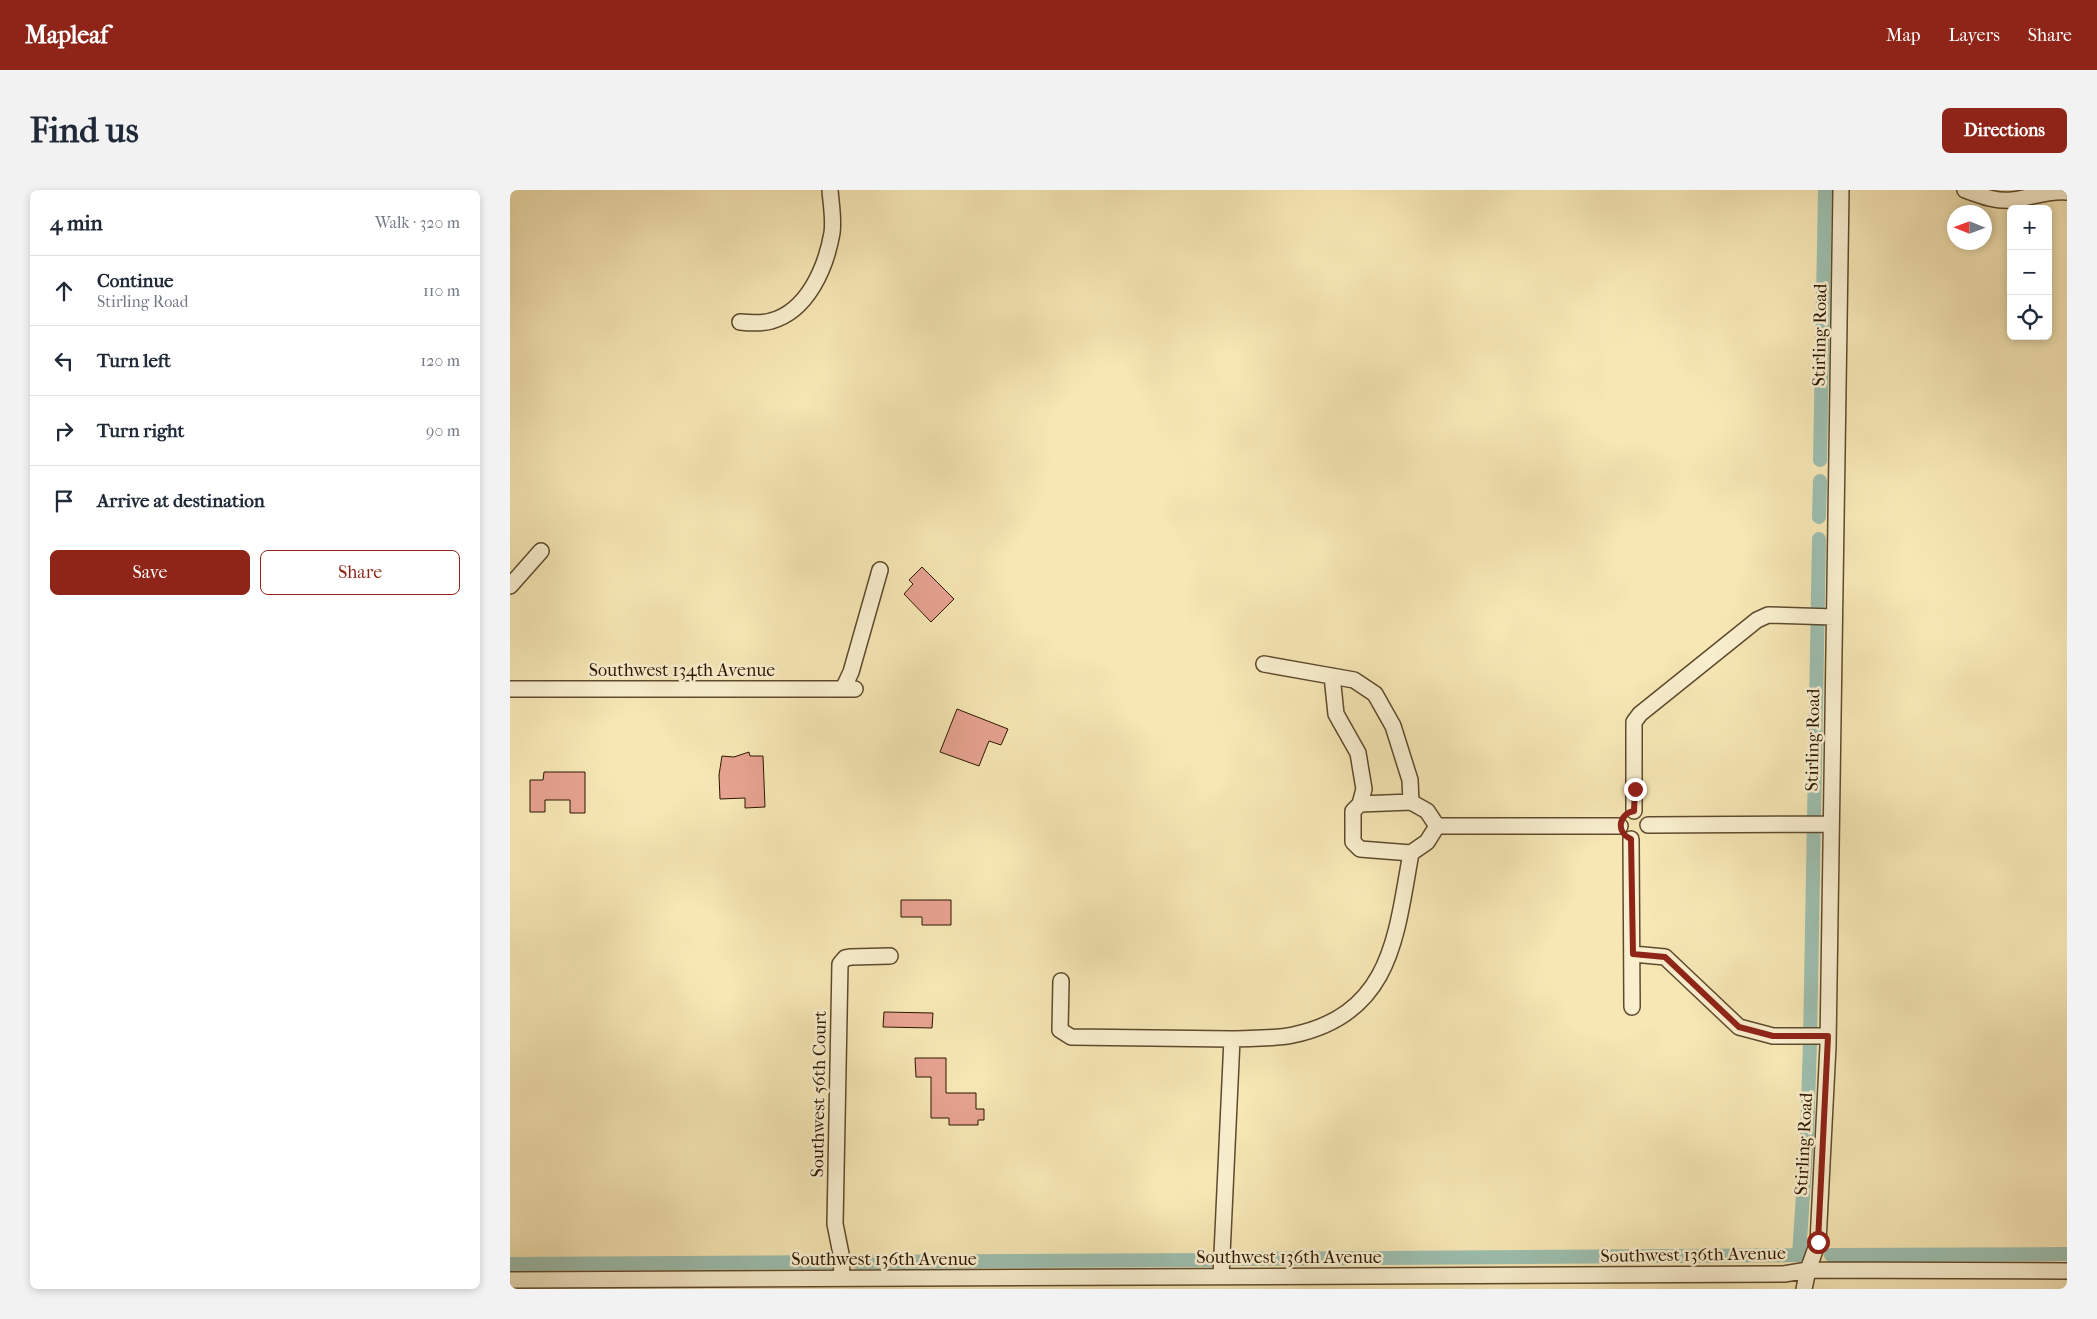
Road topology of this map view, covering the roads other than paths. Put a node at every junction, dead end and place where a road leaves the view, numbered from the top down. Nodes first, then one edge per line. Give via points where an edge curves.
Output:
1 (830, 190) edge
2 (1841, 190) edge
3 (1965, 190) edge
4 (2067, 192) edge
5 (740, 322) dead end
6 (541, 552) dead end
7 (880, 570) dead end
8 (510, 586) edge
9 (1834, 617) junction
10 (1264, 664) dead end
11 (1332, 676) junction
12 (510, 689) edge
13 (1411, 802) junction
14 (1360, 804) junction
15 (1634, 811) junction
16 (1831, 824) junction
17 (1648, 825) junction
18 (1437, 826) junction
19 (1620, 826) junction
20 (1631, 839) junction
21 (1411, 853) junction
22 (1633, 954) junction
23 (890, 956) dead end
24 (1061, 981) dead end
25 (1632, 1007) dead end
26 (1828, 1036) junction
27 (1232, 1039) junction
28 (1808, 1270) junction
29 (2067, 1271) edge
30 (1221, 1276) junction
31 (842, 1278) junction
32 (510, 1280) edge
33 (1009, 1283) edge
34 (638, 1284) edge
35 (816, 1284) edge
36 (1804, 1289) edge

1 - 5 street via 832,231 812,290 799,306 772,321
2 - 9 street, Stirling Road
3 - 4 street via 1988,198 2010,200
6 - 8 street
7 - 12 street, Southwest 134th Avenue via 849,688
9 - 15 street via 1768,615 1757,620 1640,714 1634,722
9 - 16 street, Stirling Road
10 - 11 street
11 - 13 street via 1354,680 1375,694 1393,726 1410,780
11 - 14 street via 1336,714 1358,753 1364,789
13 - 14 street
13 - 18 street via 1427,811
14 - 21 street via 1353,811 1353,842 1360,849
15 - 17 street via 1643,814
15 - 19 street via 1626,814
16 - 17 street
16 - 26 street, Stirling Road
17 - 20 street via 1644,836
18 - 19 street
18 - 21 street via 1427,842
19 - 20 street
20 - 22 street
21 - 27 street via 1392,949 1381,975 1365,998 1344,1015 1292,1036
22 - 25 street
22 - 26 street via 1665,957 1739,1027 1773,1036
23 - 31 street, Southwest 56th Court via 852,956 840,964 835,1224
24 - 27 street via 1060,1030 1071,1037
26 - 28 street, Stirling Road via 1818,1242
27 - 30 street
28 - 29 street, Southwest 136th Avenue
28 - 30 street, Southwest 136th Avenue via 1774,1274
28 - 36 street, Stirling Road
30 - 33 street, Southwest 136th Avenue
31 - 33 street, Southwest 136th Avenue
31 - 35 street, Southwest 136th Avenue
32 - 34 street, Southwest 136th Avenue
34 - 35 street, Southwest 136th Avenue

